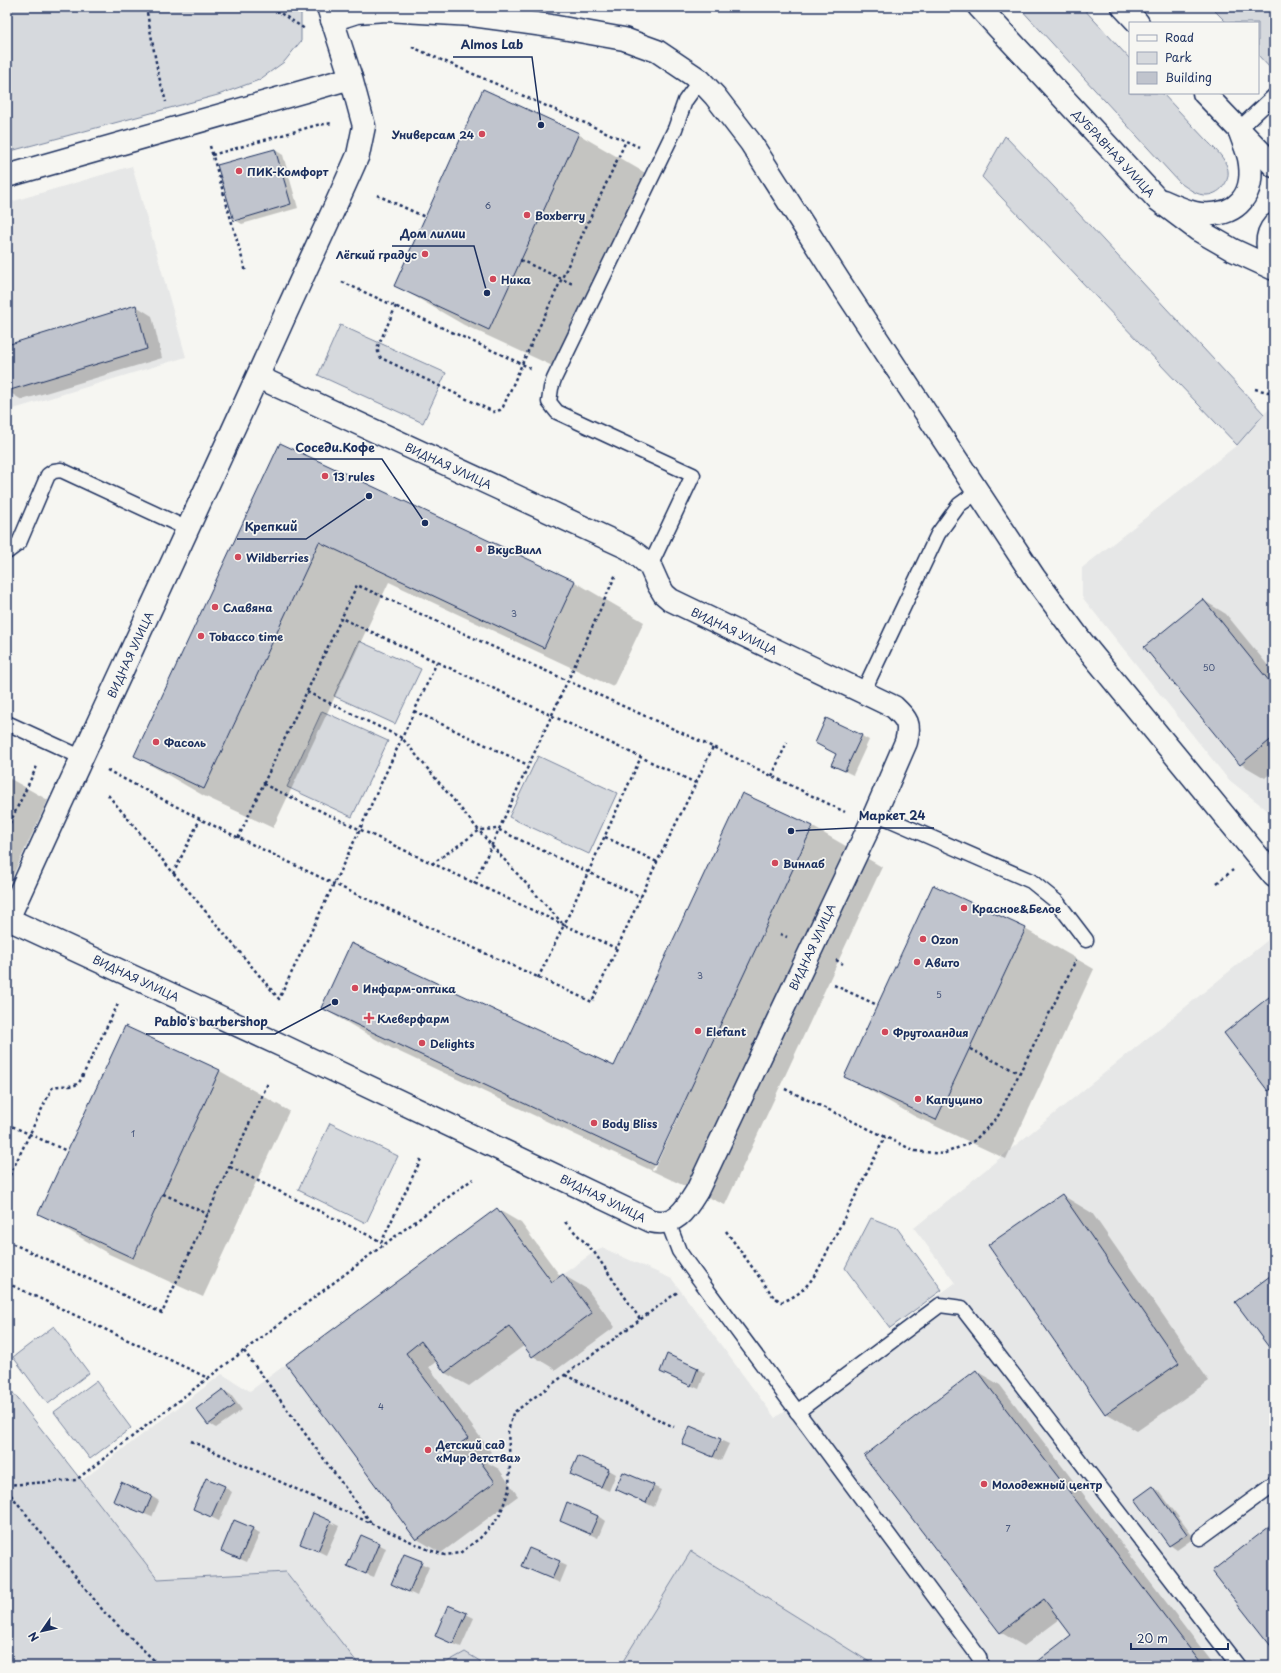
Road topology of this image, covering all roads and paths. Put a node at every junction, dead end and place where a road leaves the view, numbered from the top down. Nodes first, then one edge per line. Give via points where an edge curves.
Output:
1 (146, 7) edge
2 (979, 7) edge
3 (1123, 7) edge
4 (330, 13) edge
5 (1137, 22) edge
6 (412, 47) dead end
7 (351, 78) junction
8 (700, 80) junction
9 (1205, 94) edge
10 (1274, 96) edge
11 (167, 105) dead end
12 (340, 123) dead end
13 (1239, 129) junction
14 (208, 140) dead end
15 (626, 141) junction
16 (212, 155) junction
17 (660, 157) junction
18 (1274, 166) edge
19 (7, 176) edge
20 (378, 195) dead end
21 (1158, 200) junction
22 (425, 217) dead end
23 (1274, 225) edge
24 (520, 260) dead end
25 (1274, 263) edge
26 (1274, 269) edge
27 (246, 272) dead end
28 (561, 279) junction
29 (342, 282) dead end
30 (595, 294) junction
31 (396, 306) junction
32 (522, 364) junction
33 (258, 377) junction
34 (1255, 389) dead end
35 (1274, 390) edge
36 (977, 492) junction
37 (188, 529) junction
38 (628, 548) junction
39 (7, 552) edge
40 (650, 566) junction
41 (341, 618) junction
42 (437, 662) junction
43 (569, 680) junction
44 (306, 692) junction
45 (863, 692) junction
46 (414, 711) junction
47 (552, 715) junction
48 (7, 723) edge
49 (402, 738) junction
50 (48, 741) junction
51 (787, 742) dead end
52 (713, 748) junction
53 (81, 757) junction
54 (642, 757) junction
55 (528, 765) junction
56 (772, 776) junction
57 (696, 783) junction
58 (263, 784) junction
59 (108, 796) dead end
60 (200, 819) junction
61 (873, 819) junction
62 (7, 829) edge
63 (360, 829) junction
64 (497, 829) junction
65 (480, 830) junction
66 (605, 837) junction
67 (238, 838) junction
68 (491, 844) junction
69 (657, 862) junction
70 (432, 864) junction
71 (1239, 866) dead end
72 (588, 872) junction
73 (173, 874) junction
74 (1274, 876) edge
75 (334, 884) junction
76 (474, 884) junction
77 (1217, 884) dead end
78 (640, 897) junction
79 (564, 925) junction
80 (1086, 940) joint
81 (616, 948) junction
82 (132, 976) junction
83 (538, 978) junction
84 (834, 984) dead end
85 (877, 1005) dead end
86 (970, 1049) dead end
87 (1019, 1073) junction
88 (268, 1083) dead end
89 (785, 1089) dead end
90 (7, 1124) edge
91 (29, 1134) junction
92 (885, 1137) junction
93 (67, 1151) dead end
94 (422, 1157) dead end
95 (230, 1167) junction
96 (472, 1179) dead end
97 (7, 1181) edge
98 (163, 1194) dead end
99 (208, 1214) junction
100 (565, 1222) dead end
101 (668, 1222) junction
102 (726, 1231) dead end
103 (7, 1241) edge
104 (382, 1242) junction
105 (378, 1249) junction
106 (7, 1283) edge
107 (681, 1290) dead end
108 (640, 1319) junction
109 (244, 1351) junction
110 (565, 1375) junction
111 (208, 1378) junction
112 (797, 1412) junction
113 (674, 1428) dead end
114 (191, 1441) dead end
115 (1274, 1484) edge
116 (7, 1485) edge
117 (7, 1490) edge
118 (372, 1525) junction
119 (1200, 1538) dead end
120 (160, 1666) edge
121 (981, 1666) edge
122 (1238, 1666) edge

1 - 11 path via 158,73
2 - 21 street, ДУБРАВНАЯ УЛИЦА
3 - 5 street
4 - 7 street, ВИДНАЯ УЛИЦА
4 - 8 street via 386,10 472,15 624,38 657,51
6 - 15 path
7 - 19 street
7 - 33 street, ВИДНАЯ УЛИЦА via 364,126 358,155
8 - 17 lane via 685,101 675,129
8 - 36 street via 751,143
9 - 13 street
10 - 13 lane
12 - 16 path via 317,125
13 - 18 street
13 - 21 street via 1249,158 1251,176 1246,195 1239,204 1230,211 1219,214 1199,214
14 - 16 path
15 - 17 path
15 - 28 path
16 - 27 path
17 - 30 lane
20 - 22 path
21 - 26 street, ДУБРАВНАЯ УЛИЦА via 1198,230
23 - 25 street via 1267,238 1268,249
24 - 28 path
28 - 30 path
28 - 32 path
29 - 31 path
30 - 40 lane via 552,384 549,402 558,412 692,475
31 - 32 path
31 - 32 path via 378,346 381,358 494,412 503,407
33 - 37 street, ВИДНАЯ УЛИЦА
33 - 38 street, ВИДНАЯ УЛИЦА
34 - 35 path via 1268,392
36 - 45 lane via 959,505 938,534
36 - 74 street via 1034,577 1082,642
37 - 39 lane via 61,470 54,470 48,475 19,543
37 - 53 street, ВИДНАЯ УЛИЦА
38 - 40 street, ВИДНАЯ УЛИЦА
38 - 43 path
40 - 45 street, ВИДНАЯ УЛИЦА via 658,584 671,600
41 - 42 path
41 - 43 path via 357,585
41 - 44 path
42 - 46 path
42 - 47 path
43 - 47 path
43 - 52 path
44 - 49 path
44 - 58 path
45 - 61 street, ВИДНАЯ УЛИЦА via 894,707 905,717 909,730
46 - 49 path
46 - 55 path
47 - 54 path
47 - 55 path
48 - 50 lane
49 - 63 path
49 - 65 path
50 - 53 lane
50 - 62 path
51 - 56 path
52 - 56 path
52 - 57 path
53 - 60 path
53 - 82 street, ВИДНАЯ УЛИЦА via 8,919
54 - 57 path
54 - 66 path
55 - 64 path
56 - 61 path
57 - 69 path
58 - 63 path
58 - 67 path
59 - 73 path
60 - 67 path
60 - 73 path
61 - 80 lane via 1031,882 1056,902
61 - 101 street, ВИДНАЯ УЛИЦА via 697,1191 679,1216
63 - 70 path
63 - 75 path
64 - 65 path
64 - 68 path
64 - 72 path
65 - 68 path
65 - 70 path
66 - 69 path
66 - 72 path
67 - 75 path
68 - 76 path
68 - 79 path
69 - 78 path
70 - 76 path
71 - 77 path
72 - 78 path
72 - 79 path
73 - 75 path via 279,999
75 - 83 path
76 - 79 path
78 - 81 path
79 - 81 path
79 - 83 path
80 - 87 path
81 - 83 path via 592,1002
82 - 91 path via 79,1083 74,1086 57,1085 52,1088
82 - 101 street, ВИДНАЯ УЛИЦА via 651,1221
84 - 85 path
86 - 87 path
87 - 92 path via 997,1118 974,1141 943,1154 915,1151
88 - 95 path
89 - 92 path
90 - 91 path
91 - 93 path
91 - 97 path
92 - 102 path via 812,1281 790,1300 781,1302 773,1296
94 - 104 path
95 - 99 path
95 - 104 path
96 - 105 path
98 - 99 path
99 - 103 path via 162,1313
100 - 108 path via 594,1252
101 - 112 lane via 688,1264
104 - 105 path
105 - 109 path
106 - 111 path
107 - 108 path
108 - 110 path
109 - 111 path
109 - 118 path
110 - 113 path
110 - 118 path via 513,1413 508,1432 509,1490 499,1517 480,1538 460,1553 445,1555
111 - 116 path via 76,1480
112 - 121 lane via 979,1657
112 - 122 lane via 940,1305 962,1308
114 - 118 path
115 - 119 lane
117 - 120 path via 105,1613

